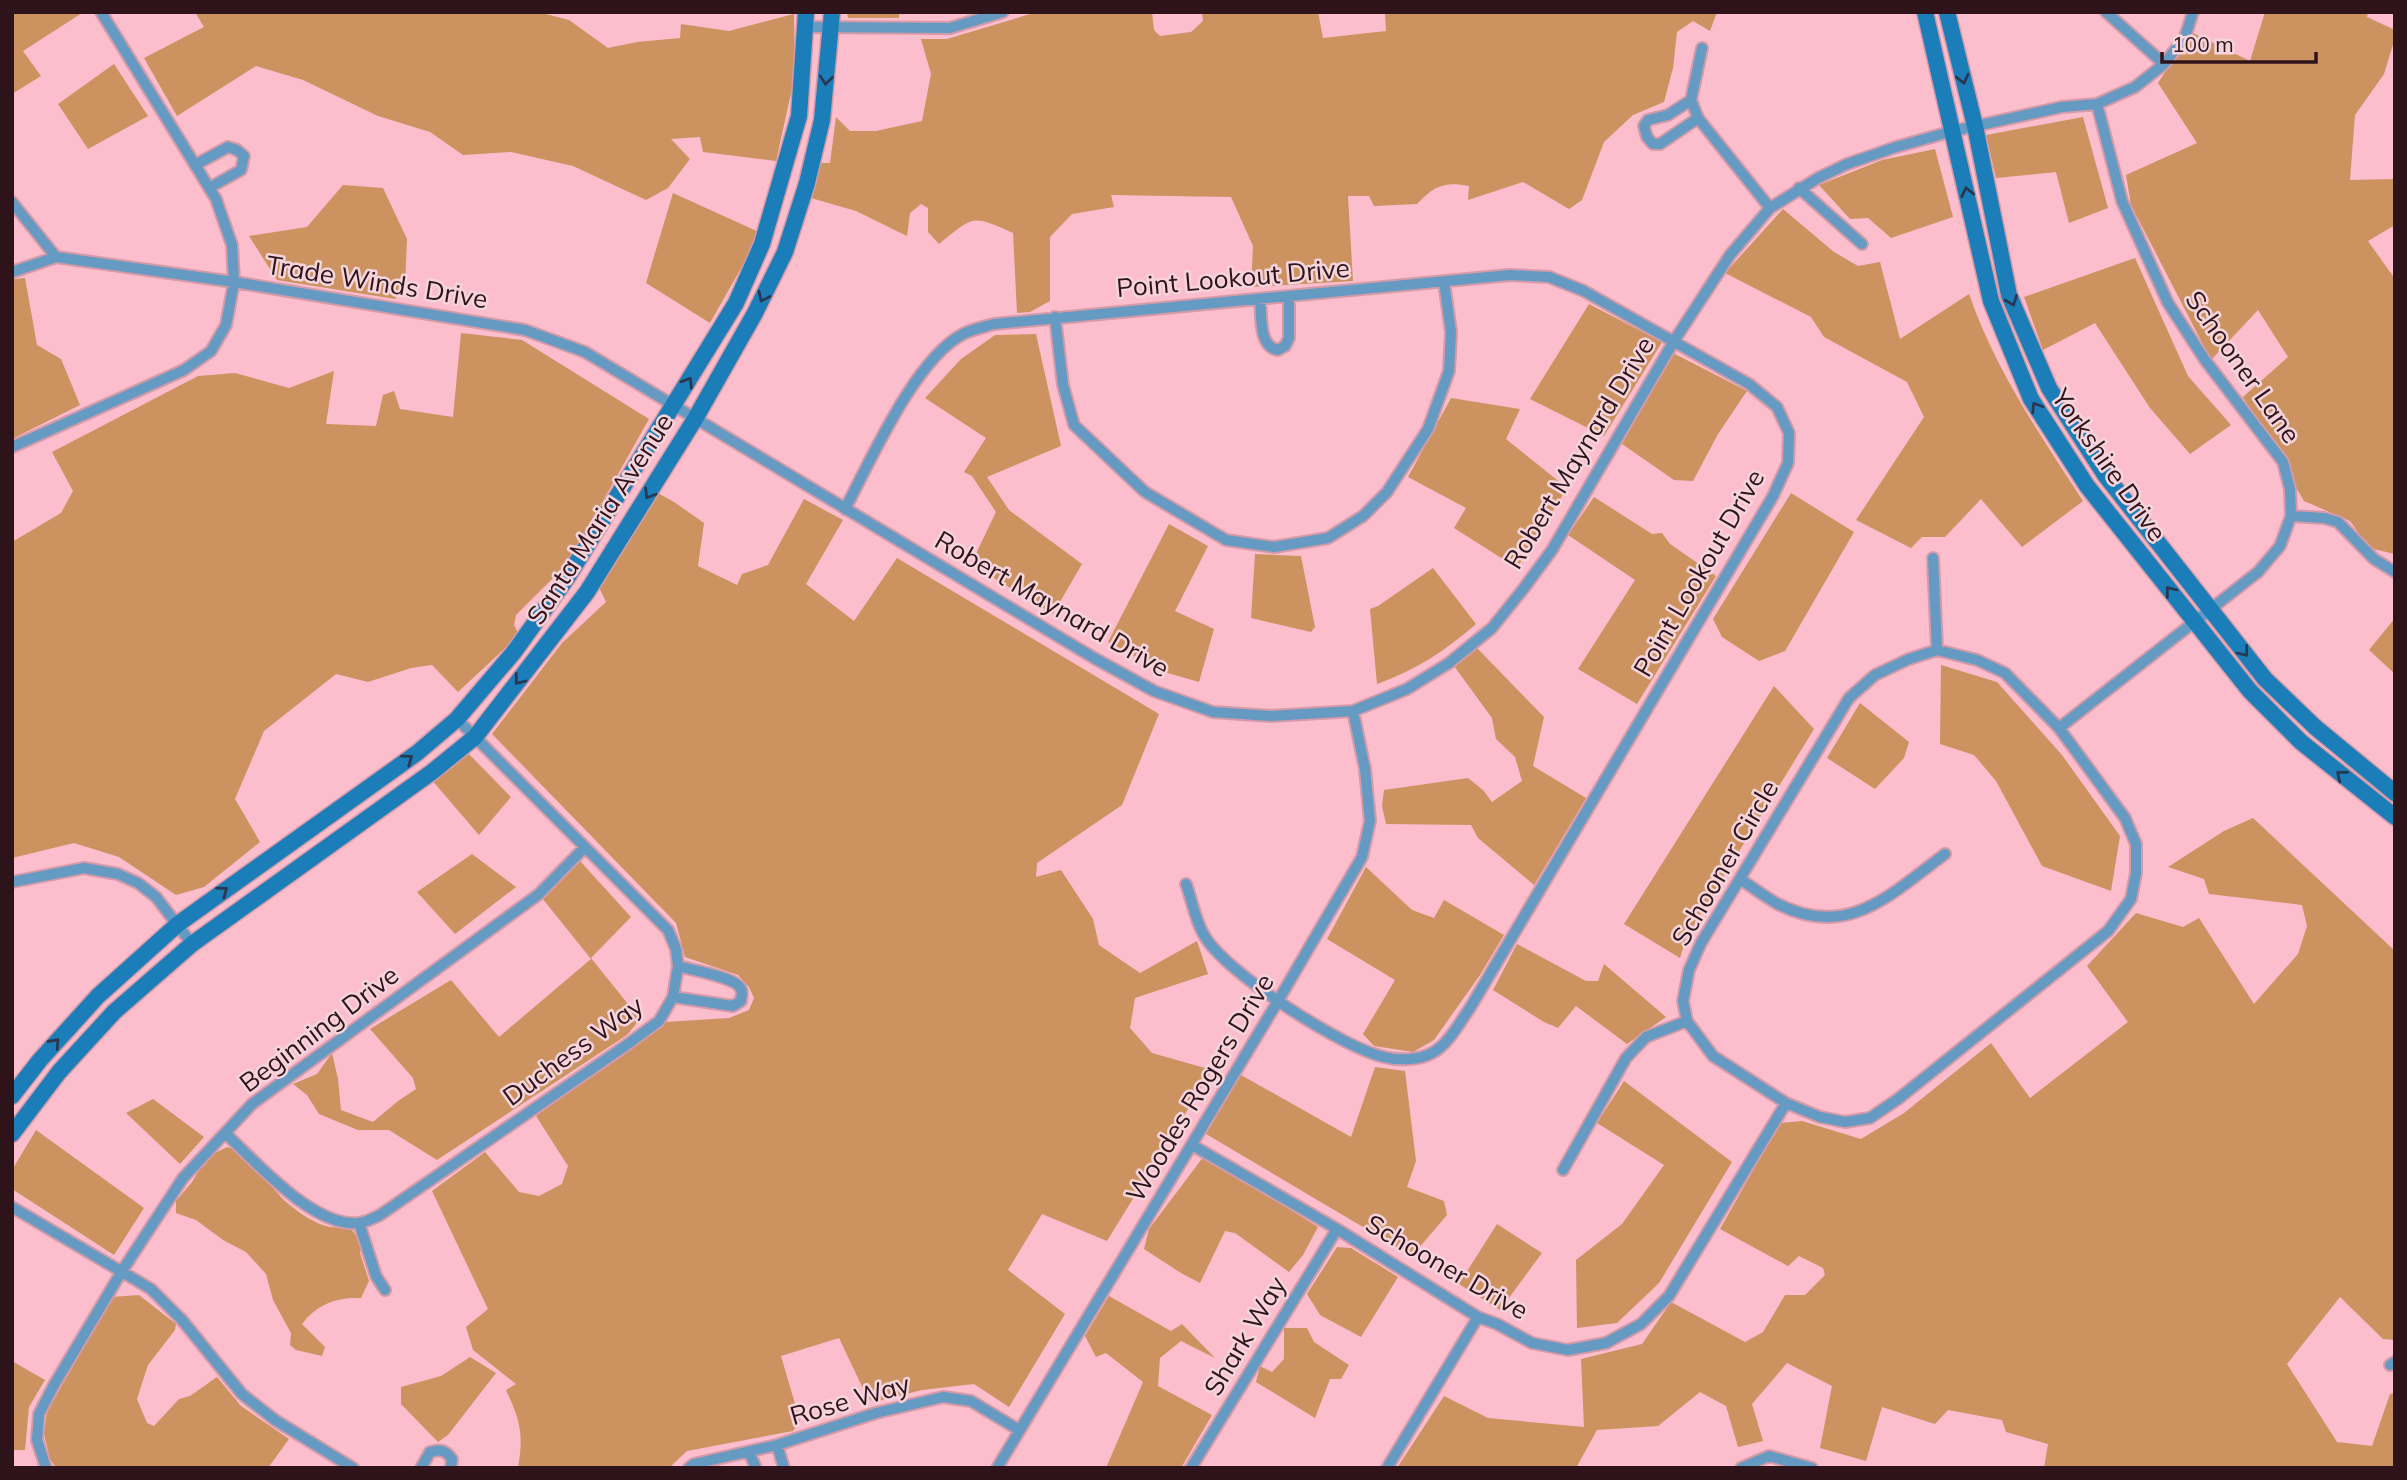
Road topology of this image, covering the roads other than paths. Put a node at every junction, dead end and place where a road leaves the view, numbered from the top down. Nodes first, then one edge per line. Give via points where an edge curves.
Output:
1 (101, 12) edge
2 (1003, 12) edge
3 (1925, 12) edge
4 (1947, 12) edge
5 (2106, 12) edge
6 (2193, 12) edge
7 (806, 20) edge
8 (832, 20) edge
9 (1703, 48) dead end
10 (2164, 64) junction
11 (1691, 100) junction
12 (2097, 104) junction
13 (799, 116) junction
14 (1698, 118) junction
15 (822, 120) junction
16 (1975, 126) junction
17 (1954, 131) junction
18 (195, 165) junction
19 (209, 188) junction
20 (1799, 188) junction
21 (12, 202) edge
22 (1770, 208) junction
23 (1862, 244) dead end
24 (56, 257) junction
25 (12, 272) edge
26 (234, 282) junction
27 (1444, 282) junction
28 (1289, 296) junction
29 (1260, 299) junction
30 (1055, 317) junction
31 (1674, 341) junction
32 (674, 406) junction
33 (695, 419) junction
34 (12, 447) edge
35 (845, 509) junction
36 (2291, 516) junction
37 (1933, 558) dead end
38 (2395, 572) edge
39 (2211, 610) junction
40 (2194, 621) junction
41 (1937, 650) junction
42 (1353, 711) junction
43 (457, 719) junction
44 (2059, 728) junction
45 (475, 737) junction
46 (2395, 793) edge
47 (2395, 817) edge
48 (584, 848) junction
49 (1945, 854) dead end
50 (1740, 879) junction
51 (12, 882) edge
52 (1186, 884) dead end
53 (178, 924) junction
54 (192, 944) junction
55 (678, 966) junction
56 (673, 997) junction
57 (1278, 1002) junction
58 (1687, 1021) junction
59 (12, 1096) edge
60 (1786, 1103) junction
61 (12, 1134) edge
62 (226, 1134) junction
63 (1192, 1145) junction
64 (1563, 1170) dead end
65 (12, 1207) edge
66 (359, 1223) junction
67 (1337, 1229) junction
68 (122, 1271) junction
69 (386, 1290) dead end
70 (1478, 1317) junction
71 (1019, 1430) junction
72 (777, 1445) junction
73 (749, 1452) junction
74 (46, 1468) edge
75 (353, 1468) edge
76 (421, 1468) edge
77 (451, 1468) edge
78 (689, 1468) edge
79 (756, 1468) edge
80 (784, 1468) edge
81 (997, 1468) edge
82 (1191, 1468) edge
83 (1387, 1468) edge
84 (1741, 1468) edge
85 (1812, 1468) edge

1 - 18 street
2 - 8 street via 950,28
3 - 17 street, Yorkshire Drive
4 -> 16 street, Yorkshire Drive
5 - 10 street
6 - 10 street, Robert Maynard Drive via 2185,37
7 - 8 street
7 - 13 street, Santa Maria Avenue
8 -> 15 street, Santa Maria Avenue
9 - 11 street
10 - 12 street, Robert Maynard Drive via 2136,87
11 - 14 street
11 - 14 street via 1668,115 1648,120 1644,126 1647,137 1660,144
12 - 16 street, Robert Maynard Drive
12 - 36 street, Schooner Lane via 2122,201 2168,303 2283,462
13 - 15 street
32 -> 13 street, Santa Maria Avenue via 736,303 762,244
14 - 22 street
15 -> 33 street, Santa Maria Avenue via 785,252
16 - 17 street, Robert Maynard Drive
16 -> 39 street, Yorkshire Drive via 2009,295 2049,388 2105,475
17 - 20 street, Robert Maynard Drive via 1847,164
40 -> 17 street, Yorkshire Drive via 2087,486 2031,399 1990,301
18 - 19 street
18 - 19 street via 228,147 244,156 241,170
19 - 26 street via 232,245
20 - 22 street, Robert Maynard Drive
20 - 23 street
21 - 24 street
22 - 31 street, Robert Maynard Drive via 1730,255
24 - 25 street, Trade Winds Drive
24 - 26 street, Trade Winds Drive
26 - 32 street, Trade Winds Drive via 524,330 585,352
26 - 34 street via 226,325 211,351 184,370
27 - 28 street, Point Lookout Drive
27 - 30 street via 1451,332 1449,371 1428,429 1387,492 1363,516 1328,538 1274,547 1226,540 1145,492 1074,425 1063,385
27 - 31 street, Point Lookout Drive via 1510,275 1549,278 1584,291
28 - 29 street, Point Lookout Drive
28 - 29 street via 1289,338 1278,350 1265,342
29 - 30 street, Point Lookout Drive
30 - 35 street, Point Lookout Drive via 994,324 963,334 938,353 913,384
31 - 42 street, Robert Maynard Drive via 1552,550 1492,628 1450,663 1407,689
31 - 57 street, Point Lookout Drive via 1749,384 1777,407 1789,433 1788,463 1773,496 1470,1008 1433,1053 1409,1059 1360,1050
32 - 33 street, Robert Maynard Drive
32 - 43 street, Santa Maria Avenue via 567,578 514,652
33 - 35 street, Robert Maynard Drive
33 -> 45 street, Santa Maria Avenue via 587,592
35 - 42 street, Robert Maynard Drive via 1154,691 1213,712 1271,716
36 - 38 street via 2338,522 2374,559
36 - 39 street, Schooner Lane via 2273,555
37 - 41 street
39 - 40 street, Schooner Lane
39 -> 46 street, Yorkshire Drive via 2265,679
40 - 44 street, Schooner Lane
47 -> 40 street, Yorkshire Drive via 2301,742 2250,691
41 - 44 street via 2005,673
41 - 50 street, Schooner Circle via 1875,675 1849,698
42 - 57 street, Woodes Rogers Drive via 1370,821 1362,857
43 - 45 street, Duchess Way
53 -> 43 street, Santa Maria Avenue via 417,753
44 - 60 street via 2126,818 2136,844 2131,899 2108,931 1870,1118 1845,1122
45 - 48 street, Duchess Way
45 - 54 street, Santa Maria Avenue
48 - 55 street, Duchess Way via 668,930
48 - 62 street, Beginning Drive via 539,894 252,1104
49 - 50 street via 1879,903 1847,917 1811,916 1777,904
50 - 58 street, Schooner Circle via 1689,970 1683,1000
51 - 53 street via 84,868 118,874 156,897
52 - 57 street, Point Lookout Drive via 1203,935 1224,961
53 - 54 street
59 -> 53 street, Santa Maria Avenue via 97,996
54 - 61 street, Santa Maria Avenue via 114,1012 59,1072
55 - 56 street, Duchess Way
55 - 56 street via 732,981 740,987 741,1000 733,1006
56 - 66 street, Duchess Way via 659,1021 628,1044 387,1210
57 - 63 street, Woodes Rogers Drive
58 - 60 street via 1713,1056
58 - 64 street via 1646,1037 1626,1058
60 - 70 street, Schooner Drive via 1669,1296 1641,1324 1606,1343 1568,1350 1532,1343
62 - 66 street via 294,1198 329,1219
62 - 68 street, Beginning Drive via 183,1178
63 - 67 street, Schooner Drive
63 - 71 street, Woodes Rogers Drive
65 - 68 street
66 - 69 street via 376,1276
67 - 70 street, Schooner Drive
67 - 82 street, Shark Way
68 - 74 street, Beginning Drive via 39,1414 37,1440
68 - 75 street via 151,1289 182,1320 242,1394
70 - 83 street
71 - 72 street, Rose Way via 971,1401 943,1397
71 - 81 street, Woodes Rogers Drive
72 - 73 street, Rose Way
72 - 80 street
73 - 78 street, Rose Way
73 - 79 street
76 - 77 street via 430,1452 440,1449 452,1459
84 - 85 street via 1769,1456

